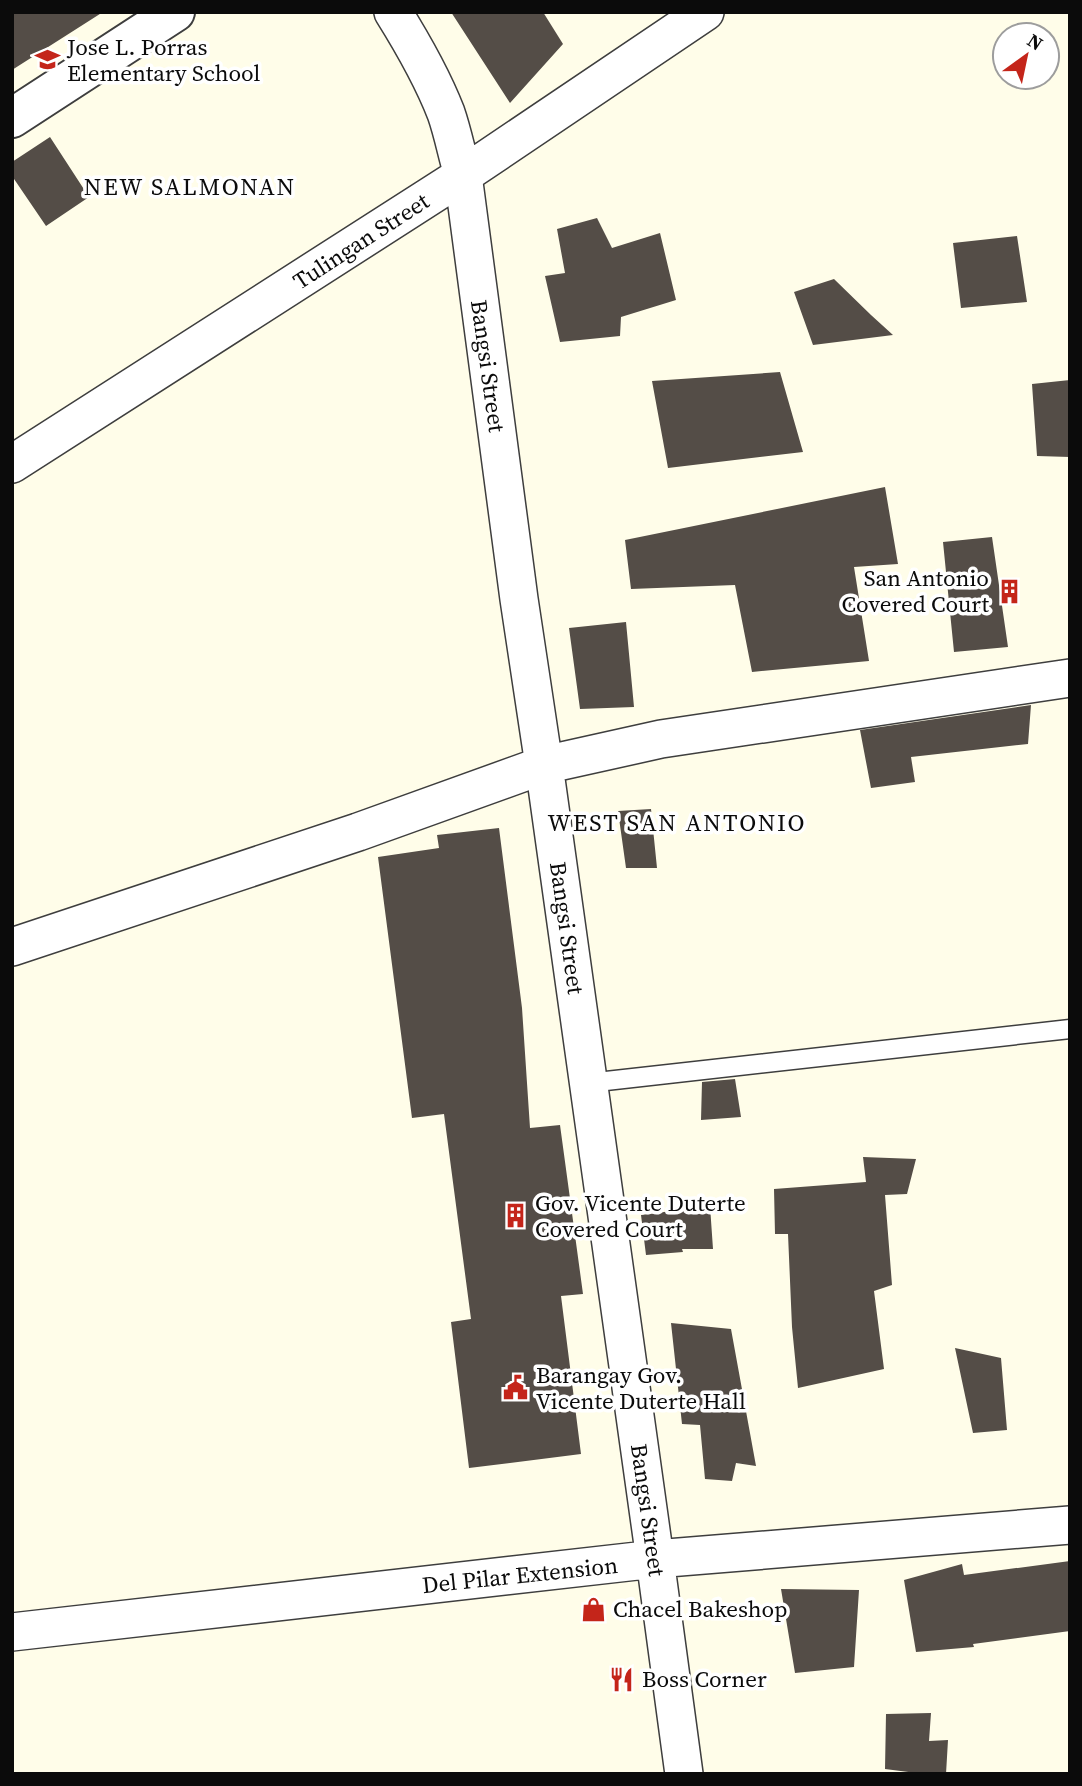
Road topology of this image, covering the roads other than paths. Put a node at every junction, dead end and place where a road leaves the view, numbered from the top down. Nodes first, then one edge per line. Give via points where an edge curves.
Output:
1 (175, 12) edge
2 (393, 12) edge
3 (705, 12) edge
4 (12, 118) edge
5 (463, 175) junction
6 (12, 464) edge
7 (1069, 689) edge
8 (544, 765) junction
9 (12, 947) edge
10 (1070, 1029) edge
11 (588, 1083) junction
12 (1070, 1525) edge
13 (656, 1559) junction
14 (12, 1632) edge
15 (684, 1774) edge

1 - 4 street
2 - 5 street, Bangsi Street via 433,81
3 - 5 street, Tulingan Street
5 - 6 street, Tulingan Street
5 - 8 street, Bangsi Street
7 - 8 street via 661,739
8 - 9 street
8 - 11 street, Bangsi Street
10 - 11 lane
11 - 13 street, Bangsi Street
12 - 13 street, Del Pilar Extension
13 - 14 street, Del Pilar Extension
13 - 15 street, Bangsi Street

